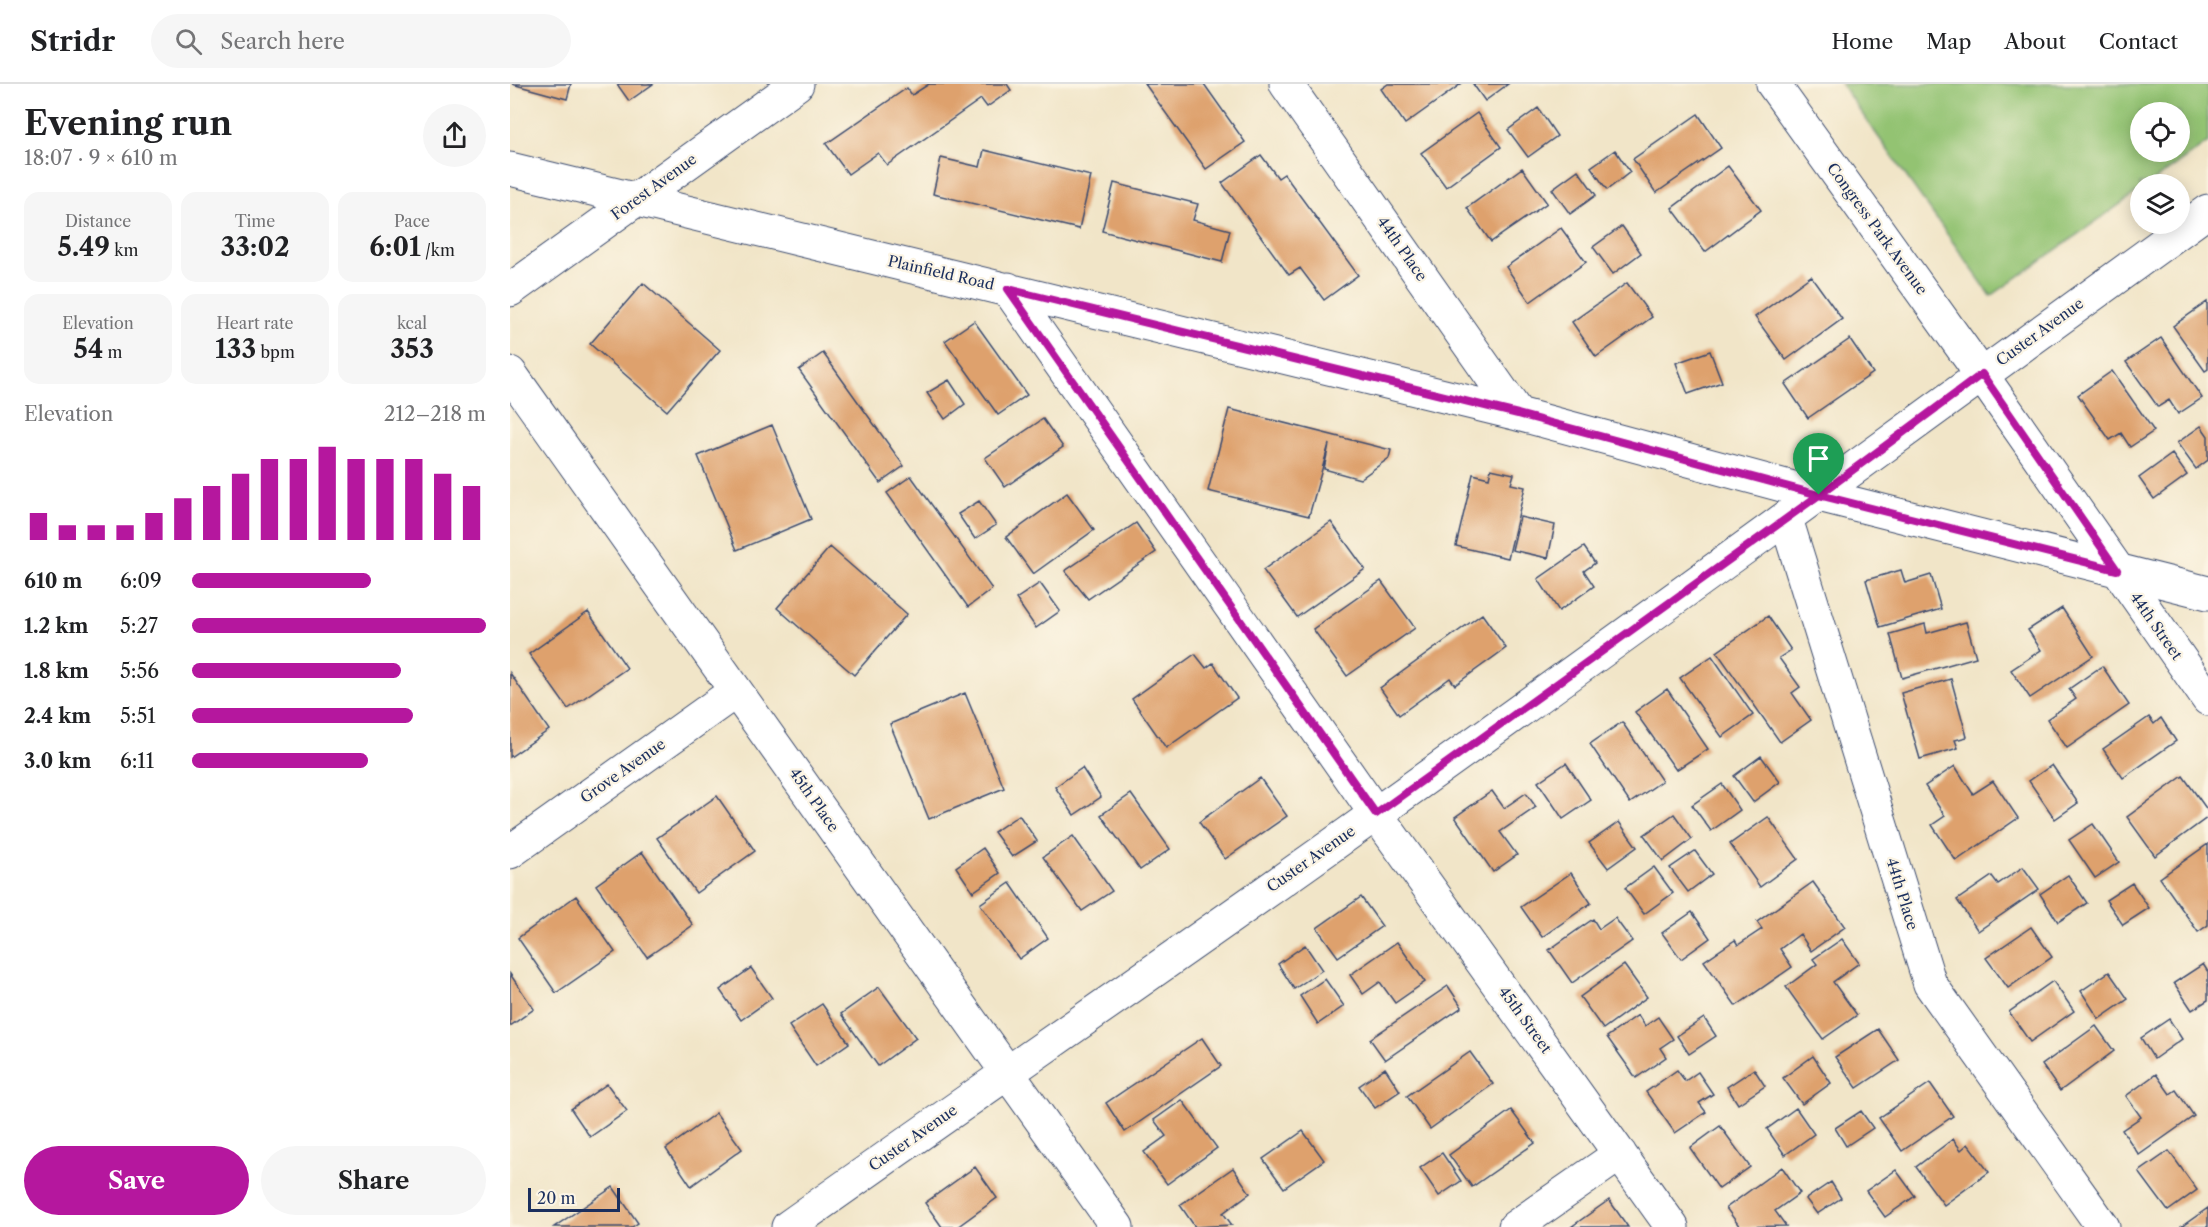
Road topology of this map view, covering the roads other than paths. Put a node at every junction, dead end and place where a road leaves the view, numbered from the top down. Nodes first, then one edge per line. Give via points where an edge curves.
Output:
1 (797, 84) edge
2 (1286, 84) edge
3 (1773, 84) edge
4 (510, 169) edge
5 (634, 201) junction
6 (2208, 211) edge
7 (1008, 289) junction
8 (510, 290) edge
9 (510, 373) edge
10 (1982, 374) junction
11 (1518, 414) junction
12 (1819, 495) junction
13 (1786, 519) junction
14 (2117, 570) junction
15 (2208, 593) edge
16 (736, 691) junction
17 (2208, 699) edge
18 (1376, 814) junction
19 (510, 852) edge
20 (1007, 1072) junction
21 (1620, 1154) junction
22 (788, 1227) edge
23 (1117, 1227) edge
24 (1515, 1227) edge
25 (1672, 1227) edge
26 (2103, 1227) edge

1 - 5 street, Forest Avenue
2 - 11 street, 44th Place
3 - 10 street, Congress Park Avenue
4 - 5 street, Plainfield Road
5 - 7 street, Plainfield Road
5 - 8 street, Forest Avenue
6 - 10 street, Custer Avenue
7 - 11 street, Plainfield Road
7 - 18 street, 45th Street
9 - 16 street, 45th Place
10 - 12 street, Custer Avenue
10 - 14 street, 44th Street
11 - 12 street, Plainfield Road
12 - 13 street, Custer Avenue
12 - 14 street, Plainfield Road
13 - 18 street, Custer Avenue
13 - 26 street, 44th Place via 1930,984
14 - 15 street, Plainfield Road
14 - 17 street, 44th Street
16 - 19 street, Grove Avenue
16 - 20 street, 45th Place
18 - 20 street, Custer Avenue
18 - 21 street, 45th Street
20 - 22 street, Custer Avenue
20 - 23 street, 45th Place
21 - 24 street
21 - 25 street, 45th Street

